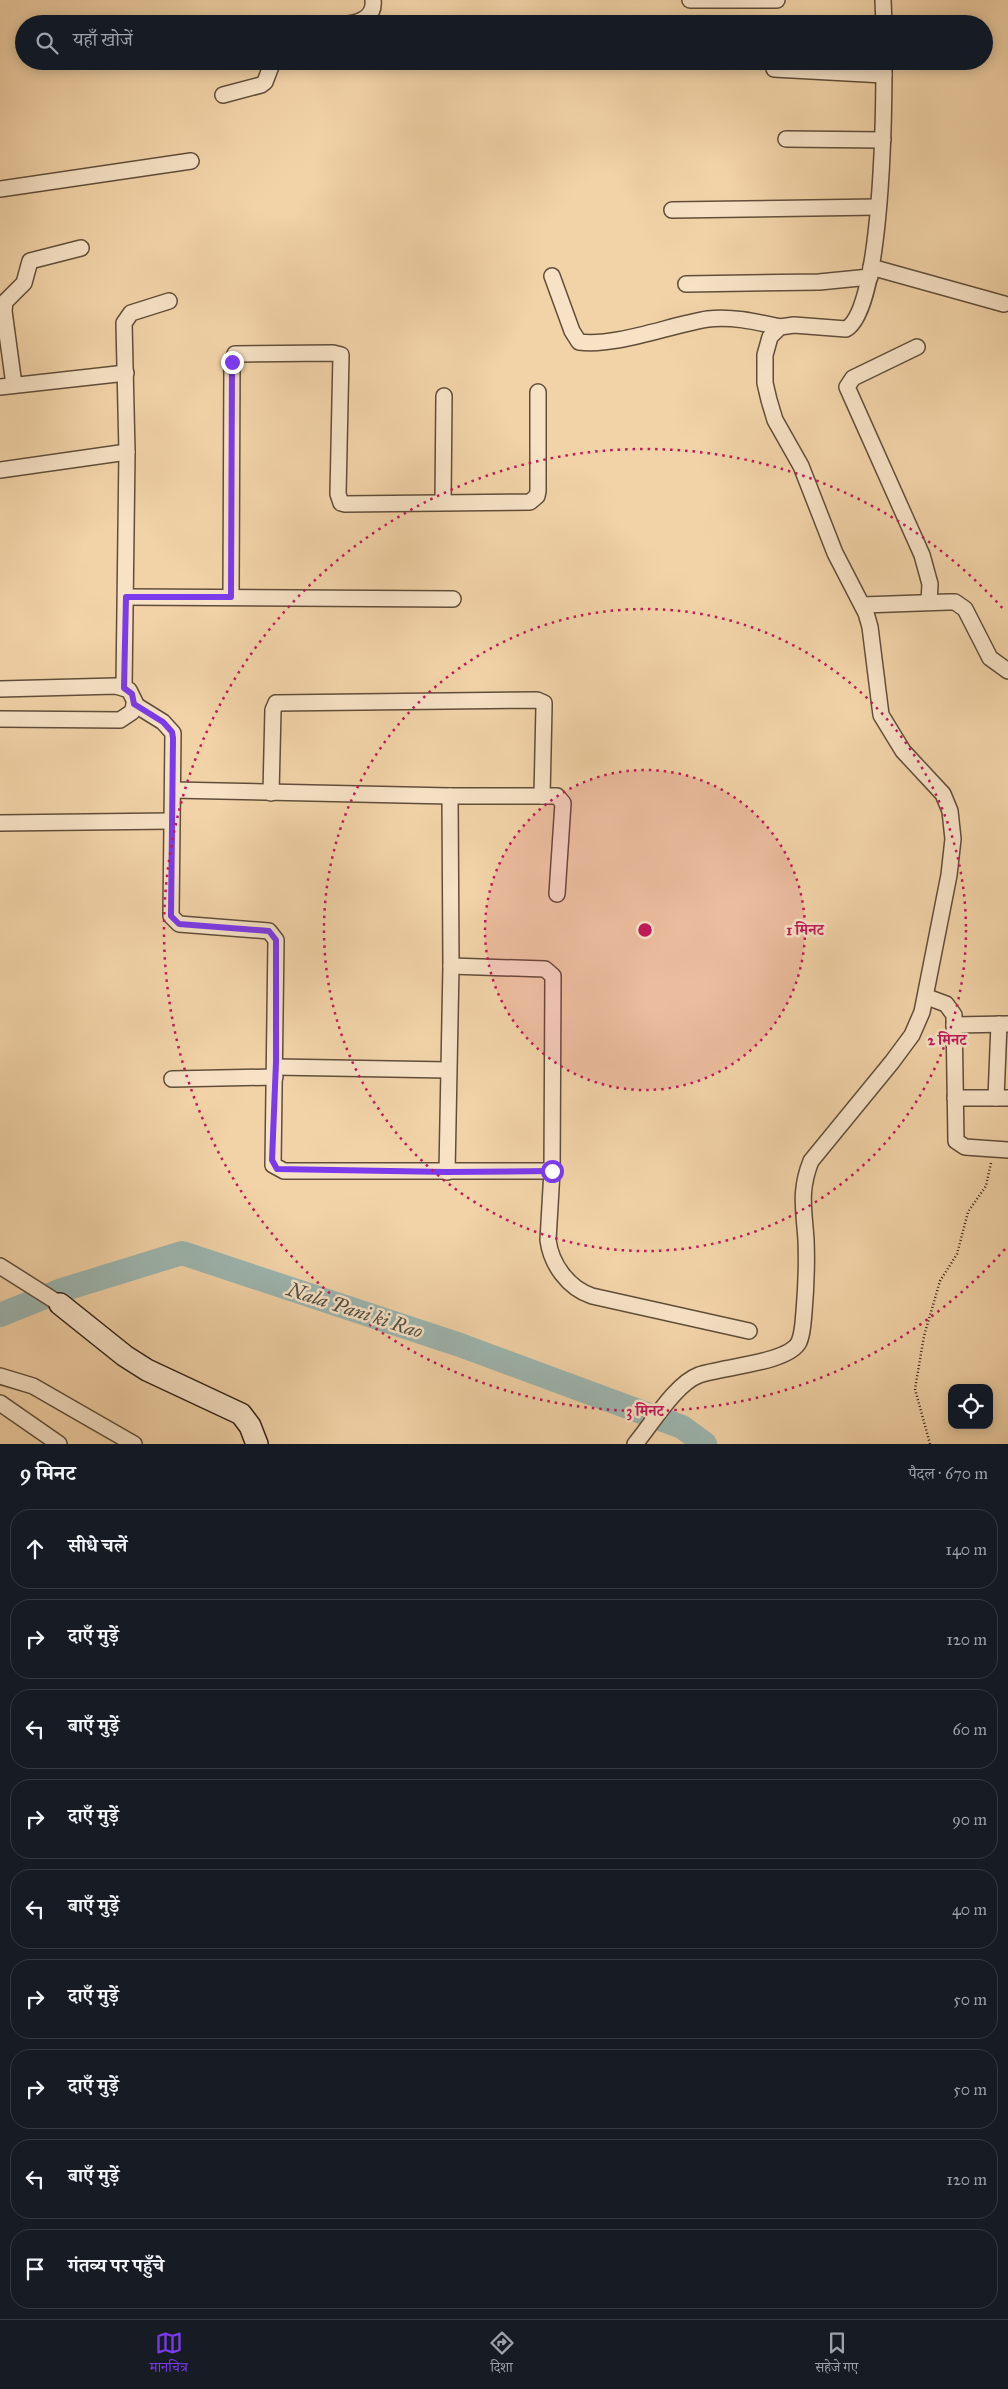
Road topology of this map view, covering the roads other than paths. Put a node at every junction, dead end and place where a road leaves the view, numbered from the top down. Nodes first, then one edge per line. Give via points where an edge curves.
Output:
1 (373, 0) edge
2 (690, 0) edge
3 (777, 0) edge
4 (883, 0) edge
5 (368, 15) edge
6 (884, 15) edge
7 (270, 70) edge
8 (884, 70) edge
9 (223, 95) dead end
10 (786, 139) dead end
11 (883, 140) junction
12 (191, 161) dead end
13 (0, 188) edge
14 (878, 207) junction
15 (672, 210) dead end
16 (81, 248) dead end
17 (871, 272) junction
18 (552, 276) dead end
19 (686, 284) dead end
20 (169, 301) dead end
21 (1004, 304) dead end
22 (780, 327) junction
23 (917, 347) dead end
24 (126, 373) junction
25 (7, 386) edge
26 (538, 392) dead end
27 (444, 396) dead end
28 (127, 452) junction
29 (0, 470) edge
30 (443, 502) junction
31 (126, 597) junction
32 (231, 597) junction
33 (453, 599) dead end
34 (930, 602) junction
35 (863, 605) junction
36 (1008, 671) edge
37 (124, 688) junction
38 (0, 689) edge
39 (134, 704) junction
40 (0, 719) edge
41 (173, 790) junction
42 (271, 794) junction
43 (450, 796) junction
44 (542, 796) junction
45 (171, 821) junction
46 (0, 823) edge
47 (557, 894) dead end
48 (451, 966) junction
49 (927, 997) junction
50 (1003, 1024) edge
51 (954, 1025) junction
52 (448, 1070) junction
53 (275, 1072) junction
54 (172, 1079) dead end
55 (955, 1098) junction
56 (1002, 1098) edge
57 (1001, 1150) edge
58 (552, 1171) junction
59 (446, 1172) junction
60 (0, 1266) edge
61 (60, 1304) joint
62 (749, 1330) dead end
63 (0, 1376) edge
64 (0, 1403) edge
65 (638, 1440) edge
66 (59, 1444) edge
67 (134, 1444) edge
68 (257, 1444) edge

1 - 5 street
2 - 3 street
4 - 6 street
7 - 9 street via 261,85
8 - 11 street
10 - 11 street
11 - 14 street
12 - 13 street
14 - 15 street
14 - 17 street
16 - 25 street via 30,261 24,283 5,302
17 - 19 street via 819,282
17 - 21 street
17 - 22 street via 852,326 841,329
18 - 22 street via 579,342 617,338 716,318
20 - 24 street via 131,313 126,318
22 - 35 street via 770,337 764,355 765,383 771,408 801,466 835,553
23 - 34 street via 852,378 847,388 922,555 930,584
24 - 25 street
24 - 28 street
26 - 30 street via 537,496 530,502
27 - 30 street
28 - 29 street
28 - 31 street
30 - 32 street via 341,502 338,494 341,355 235,354 232,362
31 - 32 street
31 - 37 street
32 - 33 street
34 - 35 street
34 - 36 street via 960,604 990,658
35 - 49 street via 870,627 881,715 903,751 943,794 950,811 949,875
37 - 38 street
37 - 39 street via 132,694
39 - 40 street via 132,712 120,720
39 - 41 street via 163,722 172,732
41 - 42 street
41 - 45 street
42 - 43 street
42 - 44 street via 273,710 280,702 537,700 544,703
43 - 44 street
43 - 48 street
44 - 47 street via 557,796 563,803
45 - 46 street
45 - 53 street via 170,911 175,922 269,931 276,940
48 - 52 street
48 - 58 street via 546,968 553,976
49 - 51 street via 950,1007
49 - 65 street via 912,1035 811,1161 802,1187 807,1282 799,1342 787,1353 698,1375 677,1391
50 - 51 street
50 - 56 street
51 - 55 street
52 - 53 street
52 - 59 street
53 - 54 street
53 - 59 street via 272,1160 277,1169
55 - 56 street
55 - 57 street via 956,1141 964,1147
58 - 59 street
58 - 62 street via 550,1250 560,1271 581,1291
60 - 61 street
61 - 68 street via 147,1370 241,1414
63 - 67 street via 33,1386
64 - 66 street

